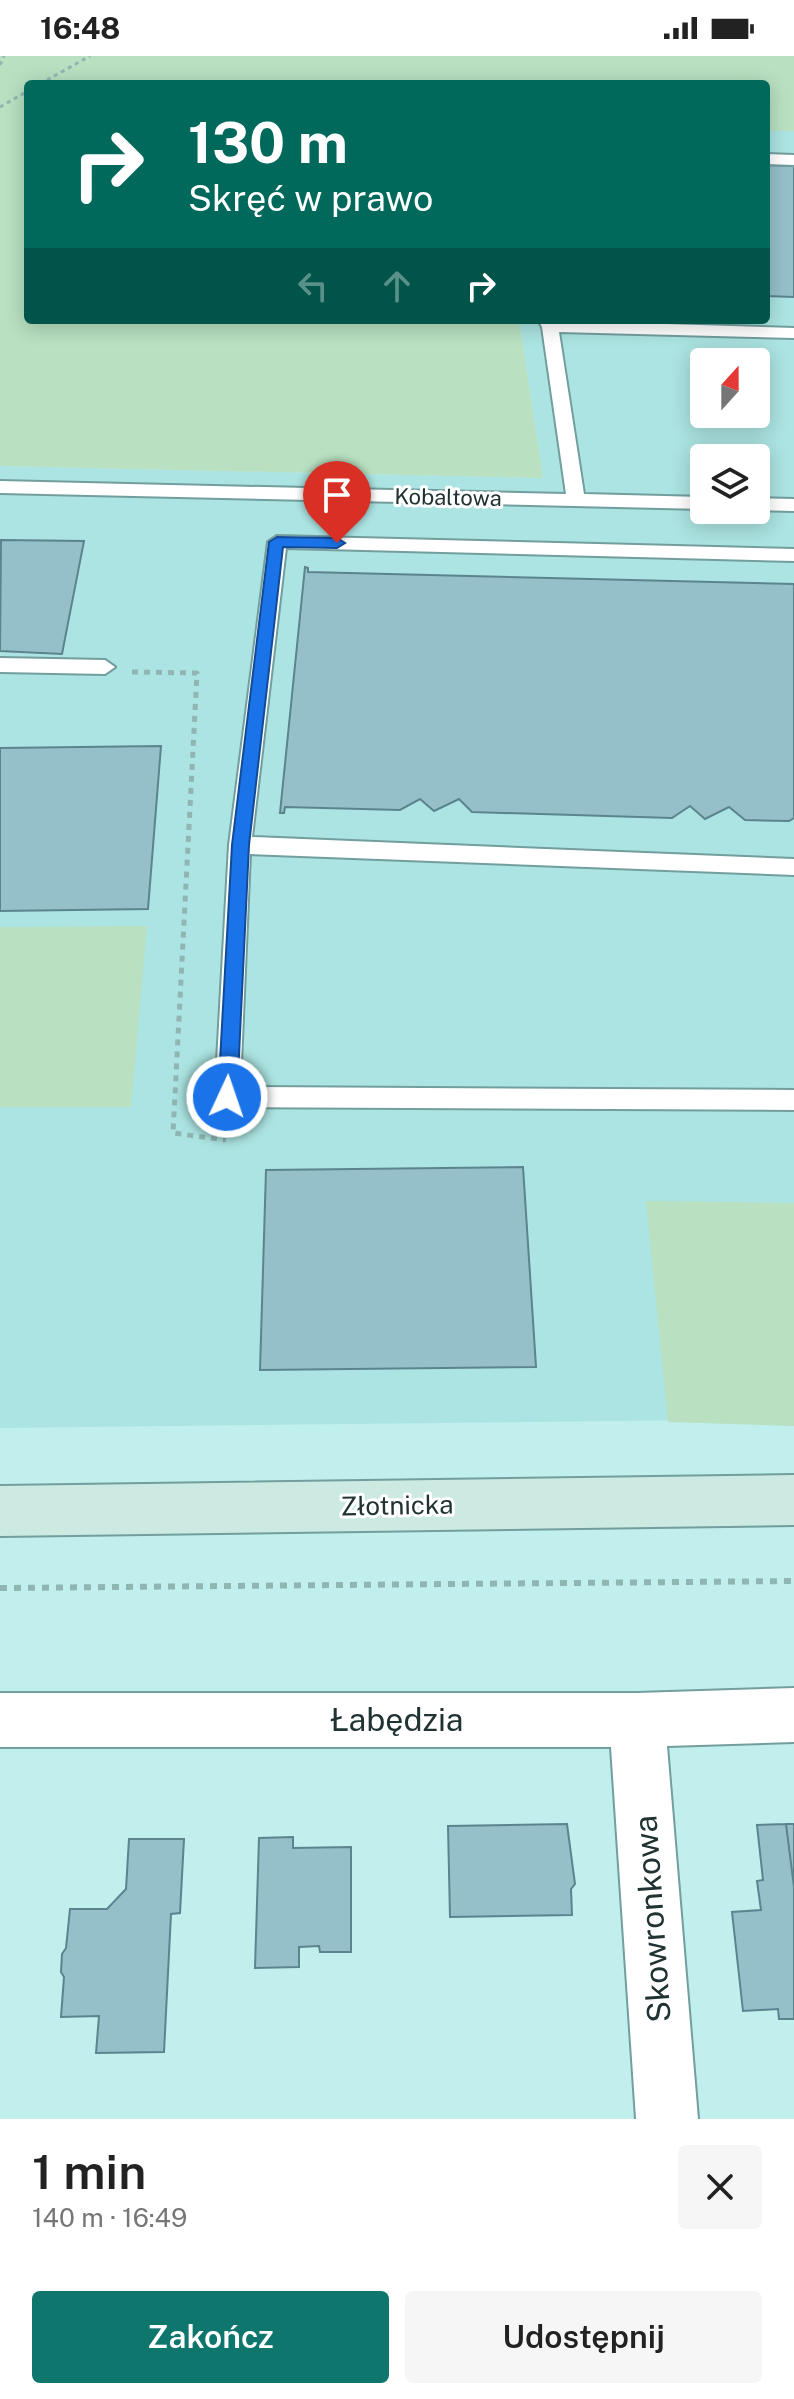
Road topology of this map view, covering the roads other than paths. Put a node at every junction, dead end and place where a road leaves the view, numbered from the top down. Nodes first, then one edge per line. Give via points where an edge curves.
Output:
1 (770, 159) edge
2 (794, 160) edge
3 (548, 324) edge
4 (794, 333) edge
5 (0, 487) edge
6 (576, 500) junction
7 (690, 503) edge
8 (770, 504) edge
9 (794, 505) edge
10 (794, 555) edge
11 (0, 665) edge
12 (105, 667) road end
13 (240, 845) junction
14 (794, 867) edge
15 (794, 1100) edge
16 (794, 1500) edge
17 (0, 1511) edge
18 (794, 1715) edge
19 (0, 1720) edge
20 (637, 1720) junction
21 (667, 2119) edge

1 - 2 lane
3 - 4 lane
3 - 6 lane
5 - 6 lane, Kobaltowa
6 - 7 lane, Kobaltowa
8 - 9 lane
10 - 13 lane via 277,542
11 - 12 lane
13 - 14 lane
13 - 15 lane via 227,1097
16 - 17 street, Złotnicka
18 - 20 street, Łabędzia
19 - 20 street, Łabędzia
20 - 21 street, Skowronkowa

